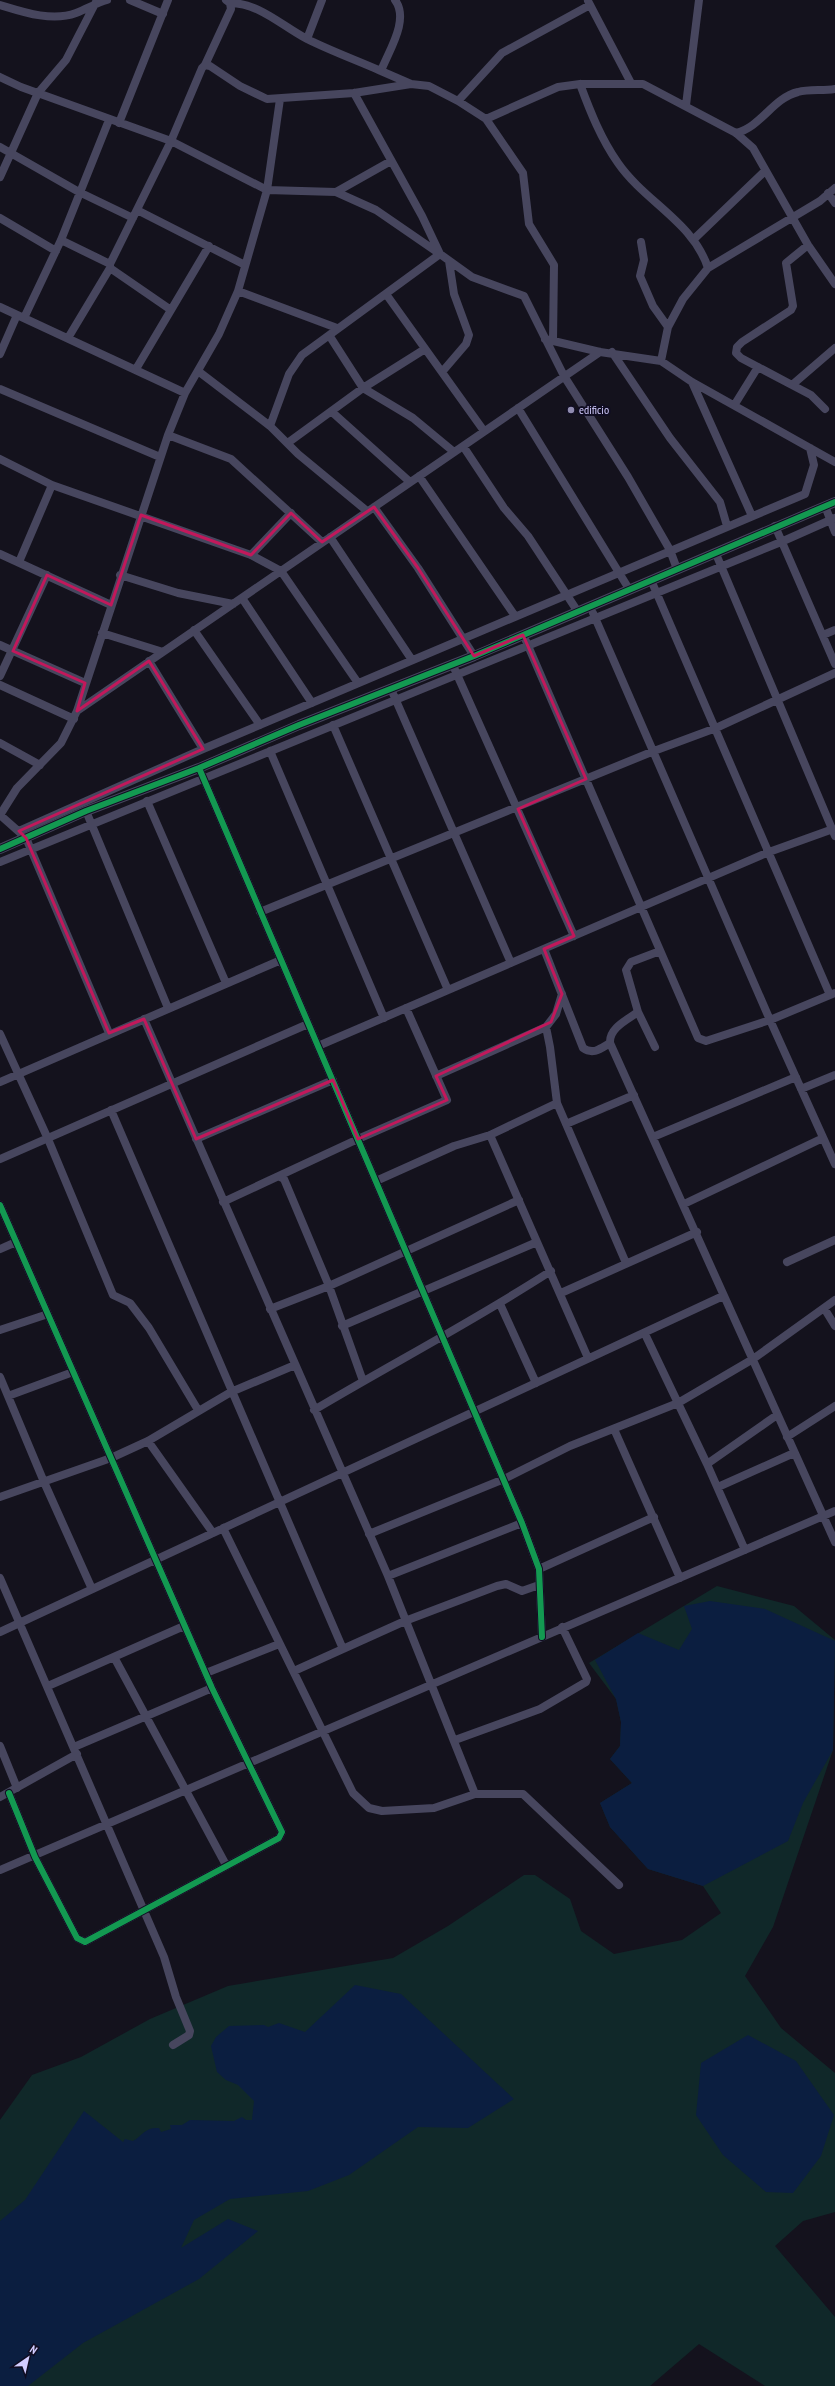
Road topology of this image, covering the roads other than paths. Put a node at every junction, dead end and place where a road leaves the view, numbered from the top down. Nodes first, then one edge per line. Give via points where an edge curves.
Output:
1 (107, 0) edge
2 (130, 0) edge
3 (168, 0) edge
4 (322, 0) edge
5 (395, 0) edge
6 (699, 0) edge
7 (96, 2) edge
8 (228, 2) edge
9 (589, 2) edge
10 (0, 5) edge
11 (163, 14) junction
12 (307, 39) junction
13 (205, 66) junction
14 (380, 71) junction
15 (0, 77) edge
16 (631, 83) junction
17 (411, 84) junction
18 (580, 84) junction
19 (835, 89) edge
20 (38, 93) junction
21 (354, 94) junction
22 (280, 98) junction
23 (458, 101) junction
24 (686, 105) junction
25 (486, 119) junction
26 (109, 120) junction
27 (119, 123) junction
28 (736, 133) junction
29 (171, 141) junction
30 (0, 147) edge
31 (11, 152) junction
32 (391, 161) junction
33 (765, 171) junction
34 (0, 177) edge
35 (835, 188) edge
36 (267, 190) junction
37 (79, 192) junction
38 (336, 192) junction
39 (828, 193) junction
40 (835, 203) edge
41 (137, 210) junction
42 (791, 217) junction
43 (0, 218) edge
44 (133, 218) junction
45 (61, 240) junction
46 (693, 240) junction
47 (641, 242) dead end
48 (808, 245) junction
49 (209, 246) junction
50 (56, 251) junction
51 (440, 254) junction
52 (449, 261) junction
53 (245, 265) junction
54 (110, 266) junction
55 (708, 268) junction
56 (835, 284) edge
57 (238, 291) junction
58 (386, 294) junction
59 (0, 307) edge
60 (171, 310) junction
61 (21, 316) junction
62 (668, 327) junction
63 (337, 328) junction
64 (329, 335) junction
65 (68, 338) junction
66 (549, 340) junction
67 (425, 348) junction
68 (835, 348) edge
69 (600, 352) junction
70 (612, 352) junction
71 (0, 354) edge
72 (660, 360) junction
73 (758, 367) junction
74 (136, 369) junction
75 (198, 371) junction
76 (442, 372) junction
77 (564, 376) junction
78 (692, 382) junction
79 (792, 385) junction
80 (363, 388) junction
81 (0, 389) edge
82 (186, 393) junction
83 (735, 404) junction
84 (518, 408) junction
85 (825, 408) dead end
86 (332, 412) junction
87 (270, 426) junction
88 (484, 431) junction
89 (168, 435) junction
90 (288, 442) junction
91 (463, 446) junction
92 (810, 448) junction
93 (454, 452) junction
94 (160, 457) junction
95 (0, 459) edge
96 (835, 462) edge
97 (419, 476) junction
98 (410, 482) junction
99 (52, 485) junction
100 (835, 502) edge
101 (825, 506) junction
102 (371, 509) junction
103 (291, 513) junction
104 (141, 516) junction
105 (752, 516) junction
106 (832, 519) edge
107 (727, 526) junction
108 (775, 526) junction
109 (835, 532) edge
110 (330, 537) junction
111 (322, 542) junction
112 (781, 542) junction
113 (670, 550) junction
114 (0, 554) edge
115 (716, 554) junction
116 (251, 555) junction
117 (18, 562) junction
118 (720, 566) junction
119 (677, 569) junction
120 (281, 570) junction
121 (619, 572) junction
122 (47, 575) junction
123 (120, 575) junction
124 (651, 580) junction
125 (629, 589) junction
126 (657, 592) junction
127 (567, 594) junction
128 (242, 598) junction
129 (111, 604) junction
130 (233, 604) junction
131 (589, 607) junction
132 (578, 612) junction
133 (516, 616) junction
134 (595, 618) junction
135 (194, 630) junction
136 (835, 630) edge
137 (102, 633) junction
138 (523, 635) junction
139 (823, 635) junction
140 (464, 638) junction
141 (0, 645) edge
142 (528, 645) junction
143 (13, 651) junction
144 (163, 652) junction
145 (474, 656) junction
146 (412, 660) junction
147 (149, 661) junction
148 (452, 664) junction
149 (835, 664) edge
150 (835, 673) edge
151 (458, 674) junction
152 (0, 676) edge
153 (85, 683) junction
154 (358, 683) junction
155 (0, 684) edge
156 (391, 689) junction
157 (778, 698) junction
158 (395, 699) junction
159 (312, 703) junction
160 (75, 715) junction
161 (260, 725) junction
162 (333, 725) junction
163 (716, 728) junction
164 (0, 743) edge
165 (203, 749) junction
166 (270, 751) junction
167 (654, 751) junction
168 (40, 765) junction
169 (199, 768) junction
170 (203, 778) junction
171 (586, 779) junction
172 (147, 801) junction
173 (518, 809) junction
174 (86, 812) junction
175 (91, 824) junction
176 (834, 833) edge
177 (454, 834) junction
178 (23, 835) junction
179 (0, 849) edge
180 (30, 849) junction
181 (769, 852) junction
182 (392, 860) junction
183 (0, 862) edge
184 (708, 878) junction
185 (327, 886) junction
186 (642, 907) junction
187 (260, 912) junction
188 (574, 936) junction
189 (544, 949) junction
190 (660, 951) junction
191 (281, 960) junction
192 (511, 963) junction
193 (226, 983) junction
194 (448, 990) junction
195 (562, 994) junction
196 (832, 994) edge
197 (168, 1008) junction
198 (406, 1008) junction
199 (638, 1012) junction
200 (384, 1018) junction
201 (144, 1020) junction
202 (770, 1020) junction
203 (308, 1024) junction
204 (546, 1027) junction
205 (0, 1034) edge
206 (109, 1034) junction
207 (610, 1043) junction
208 (318, 1046) junction
209 (655, 1047) dead end
210 (18, 1075) junction
211 (835, 1075) edge
212 (436, 1076) junction
213 (796, 1077) junction
214 (333, 1080) junction
215 (0, 1082) edge
216 (172, 1084) junction
217 (801, 1089) junction
218 (634, 1095) junction
219 (557, 1103) junction
220 (111, 1110) junction
221 (566, 1124) junction
222 (490, 1135) junction
223 (653, 1137) junction
224 (823, 1138) junction
225 (48, 1139) junction
226 (196, 1139) junction
227 (358, 1139) junction
228 (0, 1159) edge
229 (835, 1164) edge
230 (280, 1177) junction
231 (376, 1181) junction
232 (519, 1200) junction
233 (223, 1202) junction
234 (684, 1204) junction
235 (0, 1205) edge
236 (697, 1232) junction
237 (835, 1240) edge
238 (16, 1242) junction
239 (538, 1242) junction
240 (0, 1249) edge
241 (405, 1250) junction
242 (787, 1262) dead end
243 (626, 1263) junction
244 (551, 1271) junction
245 (329, 1286) junction
246 (423, 1291) junction
247 (561, 1293) junction
248 (723, 1296) junction
249 (835, 1300) edge
250 (500, 1304) junction
251 (824, 1308) junction
252 (270, 1309) junction
253 (48, 1314) junction
254 (342, 1326) junction
255 (835, 1326) edge
256 (0, 1330) edge
257 (645, 1334) junction
258 (443, 1336) junction
259 (588, 1358) junction
260 (753, 1359) junction
261 (295, 1365) junction
262 (73, 1372) junction
263 (0, 1377) edge
264 (363, 1381) junction
265 (536, 1383) junction
266 (231, 1392) junction
267 (8, 1396) junction
268 (678, 1403) junction
269 (835, 1406) edge
270 (198, 1410) junction
271 (314, 1410) junction
272 (474, 1411) junction
273 (777, 1415) junction
274 (614, 1429) junction
275 (787, 1437) junction
276 (148, 1441) junction
277 (794, 1453) junction
278 (111, 1458) junction
279 (707, 1464) junction
280 (342, 1473) junction
281 (504, 1480) junction
282 (44, 1482) junction
283 (718, 1487) junction
284 (0, 1497) edge
285 (280, 1502) junction
286 (835, 1511) edge
287 (823, 1516) junction
288 (654, 1517) junction
289 (522, 1523) junction
290 (223, 1528) junction
291 (213, 1533) junction
292 (369, 1534) junction
293 (835, 1542) edge
294 (745, 1550) junction
295 (156, 1559) junction
296 (538, 1569) junction
297 (388, 1576) junction
298 (0, 1578) edge
299 (680, 1578) junction
300 (539, 1585) junction
301 (92, 1589) junction
302 (405, 1621) junction
303 (19, 1623) junction
304 (184, 1626) junction
305 (562, 1627) junction
306 (0, 1632) edge
307 (542, 1637) junction
308 (279, 1644) junction
309 (343, 1649) junction
310 (114, 1657) junction
311 (294, 1671) junction
312 (206, 1673) junction
313 (432, 1683) junction
314 (48, 1686) junction
315 (212, 1688) junction
316 (146, 1716) junction
317 (322, 1731) junction
318 (455, 1740) junction
319 (0, 1746) edge
320 (75, 1751) junction
321 (248, 1763) junction
322 (17, 1788) junction
323 (188, 1791) junction
324 (9, 1793) junction
325 (475, 1794) junction
326 (0, 1797) edge
327 (106, 1824) junction
328 (35, 1857) junction
329 (226, 1865) junction
330 (0, 1870) edge
331 (618, 1885) dead end
332 (144, 1909) junction
333 (173, 2045) dead end

1 - 7 street
2 - 11 street
3 - 11 street
4 - 12 street
5 - 14 street via 400,18 398,31
6 - 24 street
7 - 10 street via 75,13 59,16 27,13
7 - 20 street via 66,60
8 - 12 street via 254,7
8 - 13 street via 231,8
9 - 16 street
9 - 23 street via 502,53
11 - 27 street
12 - 14 street
13 - 22 street via 267,100
13 - 29 street
14 - 17 street
15 - 20 street
16 - 18 street
16 - 24 street via 643,84
17 - 21 street
17 - 23 street via 429,86
18 - 25 street via 547,90
18 - 46 street via 591,116 617,162 651,199 676,219
19 - 28 street via 797,92 779,103 753,126
20 - 26 street
20 - 31 street
21 - 22 street
21 - 32 street
22 - 36 street
23 - 25 street
24 - 28 street
25 - 66 street via 523,173 529,224 554,264
26 - 27 street
26 - 37 street
27 - 29 street
28 - 33 street via 753,148
29 - 36 street
29 - 41 street
30 - 31 street
31 - 34 street
31 - 37 street
32 - 38 street
32 - 51 street
33 - 42 street
33 - 46 street
35 - 39 street
36 - 38 street
36 - 53 street
37 - 44 street
37 - 45 street
38 - 51 street via 376,210
39 - 40 street
39 - 42 street via 820,201
41 - 44 street
41 - 49 street
42 - 48 street
42 - 55 street
43 - 50 street
44 - 54 street
45 - 50 street
45 - 54 street
46 - 55 street via 703,252
47 - 62 street via 644,260 640,276 653,306
48 - 56 street
48 - 73 street via 786,263 793,306 791,310 737,347 736,353 741,358
49 - 53 street
49 - 60 street
50 - 61 street
51 - 52 street
51 - 58 street
52 - 66 street via 486,283 524,296
52 - 76 street via 454,294 469,335 466,344
53 - 57 street
54 - 60 street
54 - 65 street
55 - 62 street via 683,299
57 - 63 street
57 - 75 street via 222,328
58 - 63 street
58 - 67 street
59 - 61 street
60 - 74 street
61 - 65 street
61 - 71 street
62 - 72 street
63 - 64 street
64 - 80 street
64 - 87 street via 294,363
65 - 74 street
66 - 69 street
66 - 77 street
67 - 76 street
67 - 80 street
68 - 79 street
69 - 70 street
69 - 77 street
70 - 72 street
70 - 107 street via 670,438 720,502
72 - 78 street
73 - 79 street
73 - 83 street
74 - 82 street
75 - 82 street
75 - 87 street
76 - 88 street
77 - 84 street
77 - 113 street via 628,477
78 - 83 street
78 - 105 street
79 - 85 street via 811,395
80 - 86 street
80 - 93 street via 413,418
81 - 94 street
82 - 89 street
83 - 92 street
84 - 88 street
84 - 121 street
86 - 90 street
86 - 98 street
87 - 90 street
88 - 91 street
89 - 94 street
89 - 103 street via 231,459
90 - 102 street via 298,454
91 - 93 street
91 - 127 street via 504,508
92 - 96 street
92 - 105 street via 814,465 806,492
93 - 97 street
94 - 104 street
95 - 99 street
97 - 98 street
97 - 133 street
98 - 102 street
99 - 104 street
99 - 117 street
100 - 101 street
101 - 106 street
101 - 108 street
102 - 110 street
102 - 140 street via 418,568
103 - 111 street
103 - 116 street
104 - 116 street
104 - 123 street
105 - 107 street
106 - 109 street
106 - 112 street
107 - 113 street
108 - 112 street
108 - 115 street
110 - 111 street
110 - 146 street
111 - 120 street
112 - 118 street
112 - 139 street
113 - 119 street
113 - 121 street
114 - 117 street
115 - 118 street
115 - 119 street
116 - 120 street
117 - 122 street
118 - 126 street
118 - 157 street
119 - 124 street
120 - 128 street
120 - 154 street
121 - 125 street
121 - 127 street
122 - 129 street
122 - 143 street
123 - 129 street
123 - 130 street via 178,593
124 - 125 street
124 - 126 street
125 - 131 street
126 - 134 street
126 - 163 street
127 - 132 street
127 - 133 street
128 - 130 street
128 - 159 street
129 - 137 street
130 - 135 street
131 - 132 street
131 - 134 street
132 - 138 street
133 - 140 street
134 - 142 street
134 - 167 street
135 - 144 street
135 - 161 street
136 - 139 street
137 - 144 street
137 - 153 street
138 - 142 street
138 - 145 street
139 - 149 street
140 - 145 street
140 - 146 street
141 - 143 street
142 - 151 street
142 - 171 street
143 - 152 street
143 - 153 street
144 - 147 street
145 - 148 street
146 - 154 street
147 - 160 street
147 - 165 street
148 - 151 street
148 - 156 street
150 - 157 street
151 - 158 street
151 - 173 street
153 - 160 street
154 - 159 street
155 - 160 street
156 - 158 street
156 - 169 street
157 - 163 street
157 - 176 street
158 - 162 street
158 - 177 street
159 - 161 street
160 - 168 street via 61,743
161 - 165 street
162 - 166 street
162 - 182 street
163 - 167 street
163 - 181 street
164 - 168 street
165 - 178 street
166 - 170 street
166 - 185 street
167 - 171 street
167 - 184 street
168 - 178 street via 18,788 0,815
169 - 170 street
169 - 174 street
170 - 172 street
170 - 187 street
171 - 173 street
171 - 186 street
172 - 175 street
172 - 193 street
173 - 177 street
173 - 188 street
174 - 175 street
174 - 178 street
175 - 180 street
175 - 197 street
176 - 181 street
177 - 182 street
177 - 192 street
178 - 179 street
178 - 180 street
180 - 183 street
180 - 206 street
181 - 184 street
181 - 196 street
182 - 185 street
182 - 194 street
184 - 186 street
184 - 202 street
185 - 187 street
185 - 200 street
186 - 188 street
186 - 190 street
187 - 191 street
188 - 189 street
189 - 192 street
189 - 195 street
190 - 199 street via 631,962 626,970
190 - 202 street via 698,1038 706,1041
191 - 193 street
191 - 203 street
192 - 194 street
193 - 197 street
194 - 198 street
195 - 204 street via 556,1014
195 - 207 street via 583,1048 588,1052 595,1052
196 - 202 street
197 - 201 street
198 - 200 street
198 - 212 street
199 - 207 street via 614,1030 610,1036
199 - 209 street
200 - 208 street
201 - 206 street
201 - 216 street
202 - 213 street
203 - 208 street
203 - 216 street
204 - 212 street
204 - 219 street
205 - 210 street
206 - 210 street
207 - 218 street
208 - 214 street
210 - 215 street
210 - 225 street
211 - 217 street
212 - 227 street via 447,1100
213 - 217 street
213 - 223 street
214 - 226 street
214 - 227 street
216 - 220 street
216 - 226 street
217 - 224 street
218 - 221 street
218 - 223 street
219 - 221 street
219 - 222 street
220 - 225 street
220 - 266 street
221 - 243 street
222 - 231 street via 454,1146
222 - 232 street
223 - 234 street
224 - 229 street
224 - 234 street
225 - 228 street
225 - 270 street via 113,1295 130,1303 149,1328
226 - 233 street
227 - 230 street
227 - 231 street
230 - 233 street
230 - 245 street via 284,1179
231 - 241 street
232 - 239 street
232 - 241 street
233 - 252 street
234 - 236 street
235 - 238 street
236 - 243 street
236 - 248 street
237 - 242 street
238 - 240 street
238 - 253 street
239 - 244 street
239 - 246 street
241 - 245 street
241 - 246 street
243 - 247 street
244 - 247 street
244 - 250 street
245 - 252 street
245 - 254 street
246 - 254 street
246 - 258 street
247 - 259 street
248 - 257 street
248 - 260 street
249 - 251 street
250 - 258 street
250 - 265 street
251 - 255 street
251 - 260 street
252 - 261 street
253 - 256 street
253 - 262 street
254 - 264 street
257 - 259 street
257 - 268 street
258 - 264 street
258 - 272 street
259 - 265 street
260 - 268 street
260 - 273 street
261 - 266 street
261 - 271 street
262 - 267 street
262 - 278 street
263 - 267 street
264 - 271 street
265 - 272 street
266 - 270 street
266 - 285 street
267 - 282 street
268 - 274 street
268 - 279 street
269 - 275 street
270 - 276 street
271 - 280 street
272 - 280 street
272 - 281 street
273 - 275 street
273 - 279 street
274 - 281 street via 570,1446
274 - 288 street
275 - 277 street
276 - 278 street
276 - 291 street
277 - 283 street
277 - 287 street
278 - 282 street
278 - 295 street
279 - 283 street
280 - 285 street
280 - 292 street
281 - 289 street
281 - 292 street
282 - 284 street
282 - 301 street
283 - 294 street
285 - 290 street
285 - 309 street
286 - 287 street
287 - 293 street
287 - 294 street
288 - 296 street
288 - 299 street
289 - 296 street
289 - 297 street
290 - 291 street
290 - 308 street
291 - 295 street
292 - 297 street
294 - 299 street
295 - 301 street
295 - 304 street
296 - 300 street
297 - 302 street
298 - 303 street
299 - 305 street
300 - 302 street via 522,1591 506,1584 497,1586
300 - 307 street
301 - 303 street
302 - 309 street
302 - 313 street
303 - 306 street
303 - 314 street
304 - 310 street
304 - 312 street
305 - 307 street
305 - 318 street via 587,1679 586,1682 540,1709
307 - 313 street
308 - 311 street
308 - 312 street
309 - 311 street
310 - 314 street
310 - 316 street
311 - 317 street
312 - 315 street
313 - 317 street
313 - 318 street
314 - 320 street
315 - 316 street
315 - 321 street
316 - 320 street
316 - 323 street
317 - 321 street
317 - 325 street via 353,1793 369,1808 382,1811 413,1811 434,1808
318 - 325 street
319 - 322 street
320 - 322 street
320 - 327 street
321 - 323 street
321 - 329 street via 282,1832 279,1838
322 - 324 street
323 - 327 street
323 - 329 street
324 - 326 street
324 - 328 street
325 - 331 street via 517,1793 527,1796
327 - 328 street via 71,1838
327 - 332 street
328 - 330 street
328 - 332 street via 77,1938 81,1941 85,1942
329 - 332 street
332 - 333 street via 189,2028 189,2035

